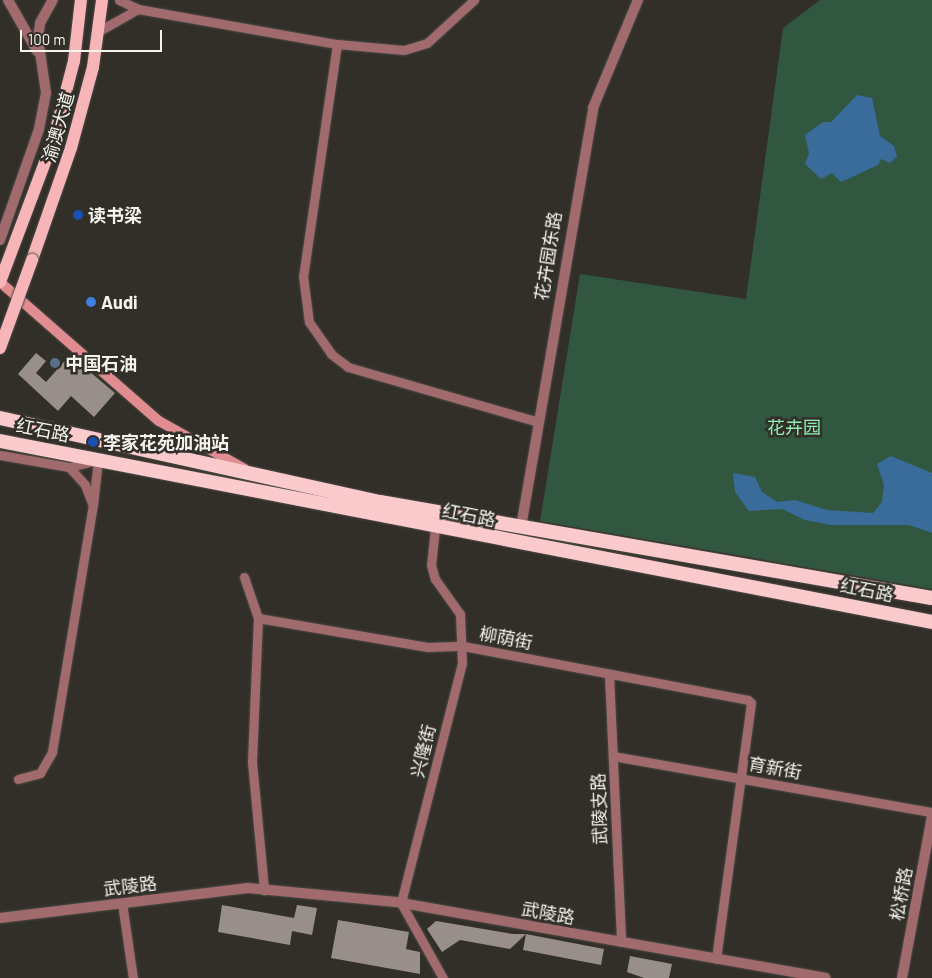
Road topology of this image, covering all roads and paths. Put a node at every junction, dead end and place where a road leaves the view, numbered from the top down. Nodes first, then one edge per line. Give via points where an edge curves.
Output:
1 (8, 0) edge
2 (53, 0) edge
3 (81, 0) edge
4 (102, 0) edge
5 (119, 0) edge
6 (474, 0) edge
7 (638, 0) edge
8 (138, 10) junction
9 (99, 31) junction
10 (337, 44) junction
11 (38, 55) junction
12 (0, 240) edge
13 (0, 282) edge
14 (0, 348) edge
15 (0, 418) edge
16 (538, 422) junction
17 (0, 441) edge
18 (0, 455) edge
19 (98, 460) junction
20 (69, 467) junction
21 (253, 473) junction
22 (93, 505) junction
23 (521, 527) junction
24 (435, 528) junction
25 (244, 577) dead end
26 (932, 598) edge
27 (258, 618) junction
28 (932, 622) edge
29 (463, 646) junction
30 (610, 674) junction
31 (613, 756) junction
32 (739, 778) junction
33 (18, 779) dead end
34 (932, 812) edge
35 (932, 816) edge
36 (264, 890) junction
37 (122, 903) junction
38 (401, 903) junction
39 (0, 918) edge
40 (621, 942) junction
41 (716, 959) junction
42 (133, 978) edge
43 (442, 978) edge
44 (825, 978) edge
45 (902, 978) edge

1 - 11 street
2 - 11 street via 40,24
3 - 13 main road, 渝澳大道 via 74,61 53,141
4 - 9 main road, 渝澳大道
5 - 8 street
6 - 10 street via 419,46 395,50
7 - 16 street, 花卉园东路 via 593,108
8 - 9 street
8 - 10 street
9 - 14 main road, 渝澳大道, bridge via 71,148
10 - 16 street via 303,276 309,322 331,354 348,367
11 - 12 street via 46,93 39,129
13 - 21 main road, 红石路 via 159,420
15 - 21 highway, 红石路
16 - 23 street, 花卉园东路
17 - 19 highway, 红石路
18 - 20 street
19 - 20 street
19 - 22 street
19 - 24 highway, 红石路
20 - 22 street via 85,485
21 - 23 highway, 红石路
22 - 33 street via 52,752 40,773
23 - 26 highway, 红石路
24 - 28 highway, 红石路
24 - 29 street, 兴隆街 via 431,565 435,579 460,614
25 - 27 street
27 - 29 street, 柳荫街 via 428,647
27 - 36 street via 252,762
29 - 30 street, 柳荫街
29 - 38 street, 兴隆街
30 - 31 street, 武陵支路
30 - 32 street, 柳荫街 via 748,700 751,703
31 - 32 street, 育新街
31 - 40 street, 武陵支路
32 - 34 street, 育新街
32 - 41 street
35 - 45 street, 松桥路
36 - 37 street, 武陵路
36 - 38 street, 武陵路
37 - 39 street, 武陵路
37 - 42 street
38 - 40 street, 武陵路
38 - 43 street
40 - 41 street, 武陵路
41 - 44 street, 武陵路

